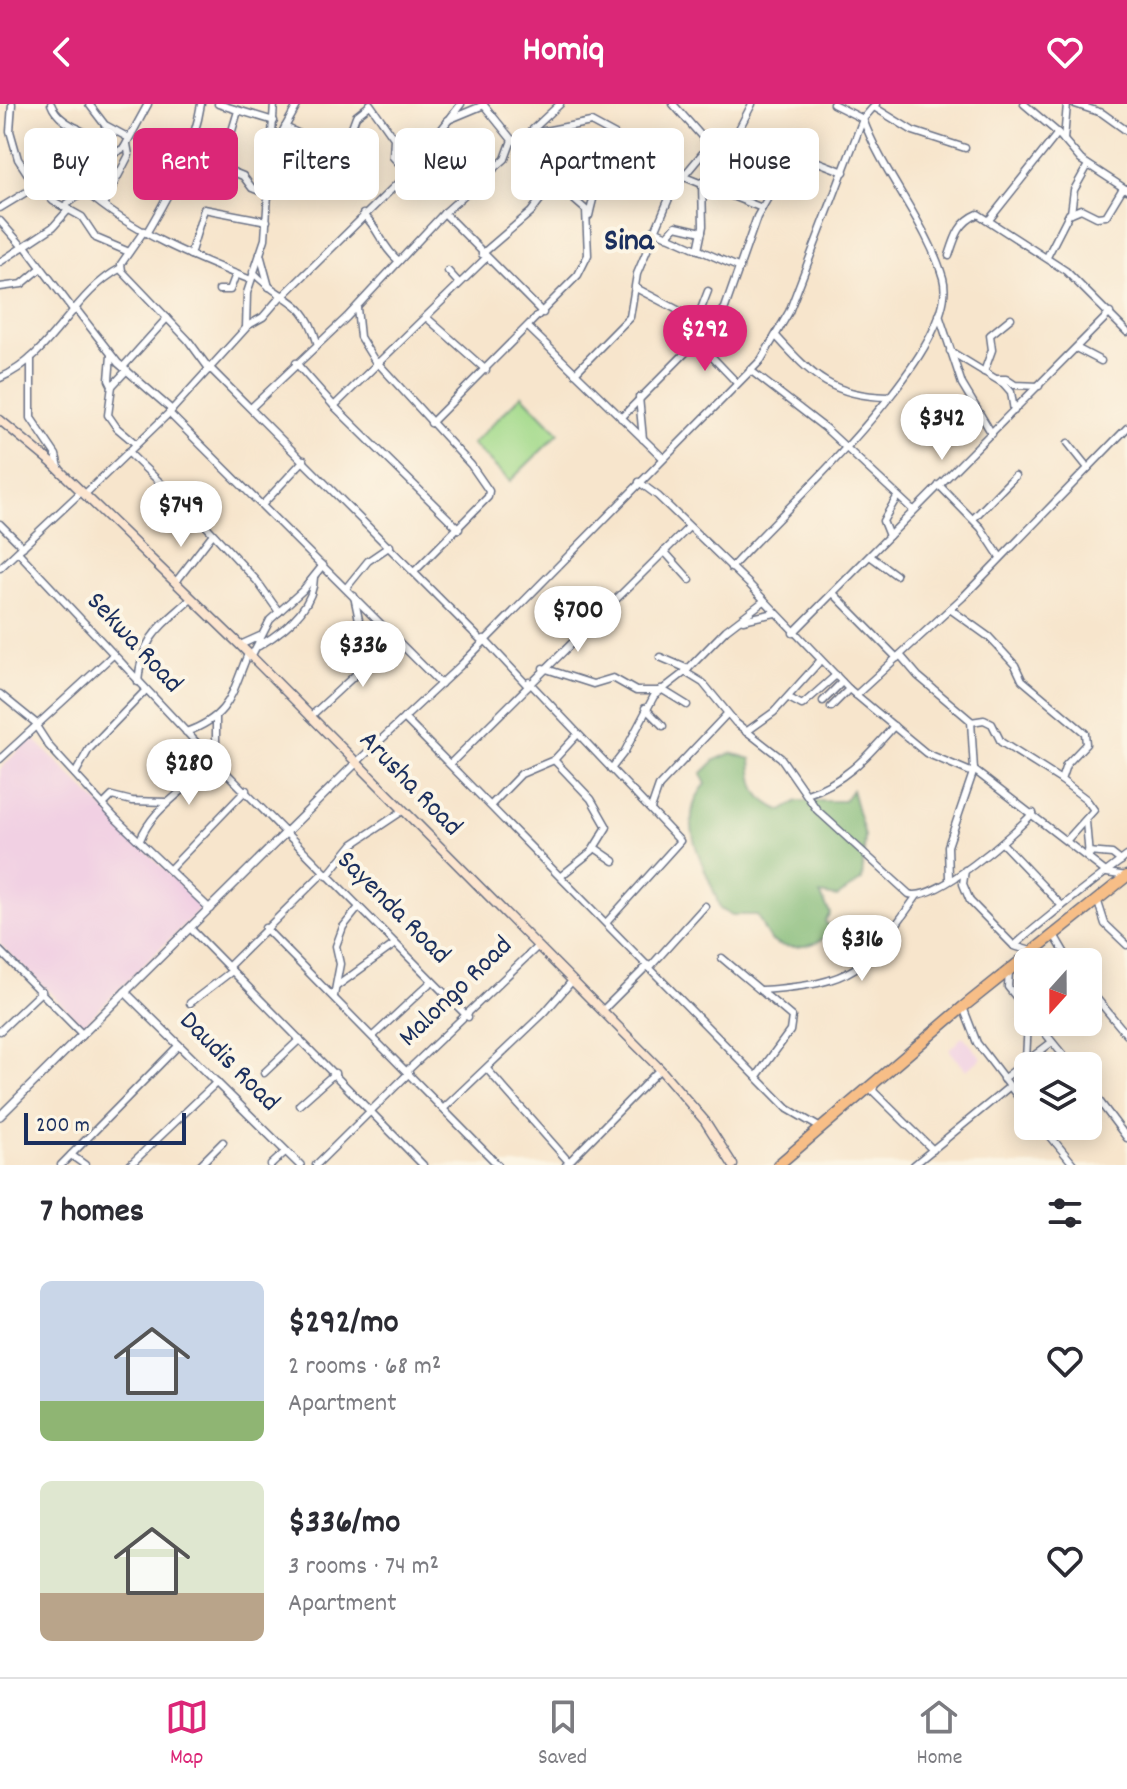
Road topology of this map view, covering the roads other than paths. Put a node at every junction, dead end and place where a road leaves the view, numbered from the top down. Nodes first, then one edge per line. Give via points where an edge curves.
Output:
1 (12, 104) edge
2 (51, 104) edge
3 (89, 104) edge
4 (148, 104) edge
5 (201, 104) edge
6 (218, 104) edge
7 (274, 104) edge
8 (298, 104) edge
9 (461, 104) edge
10 (483, 104) edge
11 (560, 104) edge
12 (673, 104) edge
13 (752, 104) edge
14 (833, 104) edge
15 (866, 104) edge
16 (1024, 104) edge
17 (1067, 104) edge
18 (1075, 104) edge
19 (370, 105) edge
20 (873, 108) edge
21 (238, 111) junction
22 (863, 119) junction
23 (448, 120) junction
24 (274, 121) junction
25 (285, 127) joint
26 (77, 128) edge
27 (274, 128) edge
28 (442, 128) edge
29 (535, 128) edge
30 (560, 128) edge
31 (602, 128) edge
32 (740, 128) edge
33 (1127, 131) edge
34 (1058, 133) junction
35 (700, 135) edge
36 (511, 139) edge
37 (128, 141) junction
38 (1064, 141) junction
39 (511, 143) edge
40 (965, 148) dead end
41 (117, 150) edge
42 (700, 158) edge
43 (395, 159) edge
44 (819, 163) edge
45 (24, 164) edge
46 (1088, 165) junction
47 (844, 172) junction
48 (684, 174) edge
49 (395, 185) edge
50 (254, 189) edge
51 (1125, 189) edge
52 (24, 191) edge
53 (56, 200) edge
54 (75, 200) edge
55 (97, 200) edge
56 (269, 200) edge
57 (540, 200) edge
58 (573, 200) edge
59 (594, 200) edge
60 (667, 200) edge
61 (702, 200) edge
62 (744, 200) edge
63 (767, 200) edge
64 (103, 205) junction
65 (0, 208) edge
66 (66, 208) junction
67 (762, 208) junction
68 (444, 213) junction
69 (1071, 213) junction
70 (363, 214) junction
71 (589, 216) junction
72 (989, 220) junction
73 (0, 221) edge
74 (267, 221) junction
75 (654, 230) junction
76 (146, 231) junction
77 (702, 232) junction
78 (667, 236) junction
79 (24, 246) junction
80 (698, 250) junction
81 (129, 252) junction
82 (260, 254) junction
83 (190, 255) junction
84 (484, 256) junction
85 (949, 256) dead end
86 (1047, 257) junction
87 (399, 261) junction
88 (0, 262) edge
89 (41, 268) junction
90 (121, 268) junction
91 (740, 268) junction
92 (448, 271) dead end
93 (236, 274) junction
94 (252, 276) junction
95 (458, 282) junction
96 (0, 287) edge
97 (269, 287) junction
98 (636, 288) junction
99 (219, 290) dead end
100 (708, 291) dead end
101 (283, 295) junction
102 (357, 307) junction
103 (75, 310) junction
104 (939, 311) junction
105 (543, 313) junction
106 (1110, 313) junction
107 (426, 317) junction
108 (167, 318) junction
109 (1011, 318) dead end
110 (696, 322) junction
111 (247, 326) junction
112 (529, 328) junction
113 (1127, 332) edge
114 (703, 335) junction
115 (777, 337) junction
116 (696, 340) junction
117 (317, 342) junction
118 (1076, 348) junction
119 (950, 351) junction
120 (111, 355) junction
121 (31, 358) junction
122 (1101, 361) dead end
123 (296, 363) junction
124 (376, 363) junction
125 (125, 368) junction
126 (211, 369) junction
127 (486, 370) junction
128 (750, 370) junction
129 (984, 372) junction
130 (575, 373) junction
131 (0, 378) edge
132 (998, 379) junction
133 (737, 383) junction
134 (112, 386) junction
135 (1039, 386) junction
136 (639, 397) junction
137 (889, 397) junction
138 (334, 406) junction
139 (252, 407) junction
140 (171, 411) junction
141 (1014, 411) junction
142 (621, 418) junction
143 (0, 420) edge
144 (431, 423) junction
145 (1127, 428) edge
146 (992, 434) junction
147 (643, 439) junction
148 (1068, 443) dead end
149 (136, 444) junction
150 (845, 447) junction
151 (128, 452) junction
152 (663, 458) junction
153 (304, 460) junction
154 (1088, 468) junction
155 (60, 471) junction
156 (1015, 476) dead end
157 (639, 482) junction
158 (939, 485) junction
159 (82, 493) junction
160 (897, 497) junction
161 (264, 503) junction
162 (913, 510) junction
163 (973, 519) junction
164 (0, 524) edge
165 (689, 527) junction
166 (459, 529) junction
167 (212, 535) junction
168 (889, 536) junction
169 (390, 546) junction
170 (21, 549) junction
171 (664, 551) junction
172 (870, 556) junction
173 (1000, 557) junction
174 (323, 565) junction
175 (0, 568) edge
176 (731, 568) junction
177 (415, 571) junction
178 (896, 575) dead end
179 (314, 576) junction
180 (690, 580) dead end
181 (175, 583) junction
182 (347, 587) junction
183 (834, 594) junction
184 (354, 595) junction
185 (191, 599) junction
186 (764, 601) junction
187 (950, 609) junction
188 (279, 612) junction
189 (775, 613) junction
190 (739, 621) junction
191 (793, 633) junction
192 (260, 636) junction
193 (396, 637) junction
194 (483, 640) junction
195 (240, 645) junction
196 (259, 646) junction
197 (113, 655) junction
198 (250, 656) junction
199 (899, 656) junction
200 (660, 657) dead end
201 (820, 661) junction
202 (368, 663) junction
203 (543, 668) junction
204 (687, 671) junction
205 (836, 675) junction
206 (138, 682) junction
207 (842, 682) junction
208 (528, 683) junction
209 (441, 684) junction
210 (849, 689) junction
211 (146, 690) junction
212 (660, 690) junction
213 (0, 694) edge
214 (856, 695) junction
215 (789, 698) junction
216 (823, 701) dead end
217 (687, 705) dead end
218 (831, 707) dead end
219 (645, 708) junction
220 (727, 714) junction
221 (310, 717) junction
222 (216, 718) junction
223 (404, 718) junction
224 (971, 722) junction
225 (36, 725) junction
226 (663, 726) dead end
227 (894, 726) junction
228 (186, 732) junction
229 (746, 732) junction
230 (577, 735) junction
231 (0, 759) edge
232 (214, 760) junction
233 (554, 760) junction
234 (357, 762) junction
235 (450, 764) junction
236 (611, 769) junction
237 (974, 771) junction
238 (75, 774) junction
239 (1061, 780) junction
240 (246, 790) junction
241 (807, 794) junction
242 (166, 802) junction
243 (103, 805) junction
244 (491, 805) junction
245 (651, 809) junction
246 (404, 810) junction
247 (1033, 813) junction
248 (1086, 821) junction
249 (286, 833) junction
250 (140, 840) junction
251 (1067, 840) junction
252 (1003, 844) junction
253 (595, 848) junction
254 (1088, 855) junction
255 (1124, 858) edge
256 (614, 861) dead end
257 (170, 869) junction
258 (965, 870) junction
259 (1107, 873) junction
260 (325, 874) junction
261 (561, 876) junction
262 (1127, 876) edge
263 (949, 878) junction
264 (916, 897) junction
265 (1097, 899) junction
266 (705, 906) dead end
267 (1062, 906) junction
268 (359, 907) junction
269 (210, 909) junction
270 (606, 923) junction
271 (265, 928) junction
272 (191, 929) junction
273 (1053, 933) junction
274 (395, 944) junction
275 (1127, 945) edge
276 (538, 946) junction
277 (1014, 946) junction
278 (1021, 948) edge
279 (1035, 948) edge
280 (1062, 948) edge
281 (0, 951) edge
282 (722, 958) dead end
283 (649, 966) junction
284 (1014, 966) edge
285 (230, 969) junction
286 (1009, 971) junction
287 (432, 981) junction
288 (572, 981) junction
289 (337, 986) junction
290 (762, 990) junction
291 (42, 991) junction
292 (125, 992) junction
293 (1014, 994) edge
294 (334, 996) junction
295 (190, 1003) dead end
296 (1102, 1005) edge
297 (963, 1007) junction
298 (602, 1011) junction
299 (468, 1017) junction
300 (0, 1031) edge
301 (82, 1034) junction
302 (1127, 1035) edge
303 (373, 1036) junction
304 (1047, 1036) edge
305 (300, 1039) junction
306 (1052, 1042) junction
307 (179, 1045) junction
308 (1038, 1052) edge
309 (1060, 1052) edge
310 (487, 1069) junction
311 (660, 1069) junction
312 (1014, 1070) edge
313 (408, 1072) junction
314 (264, 1073) dead end
315 (335, 1073) junction
316 (757, 1076) junction
317 (876, 1079) junction
318 (1003, 1079) junction
319 (217, 1082) junction
320 (1009, 1087) junction
321 (1014, 1093) edge
322 (299, 1105) dead end
323 (1102, 1105) edge
324 (370, 1109) junction
325 (443, 1109) junction
326 (0, 1116) edge
327 (819, 1127) junction
328 (1127, 1138) edge
329 (1053, 1140) edge
330 (223, 1142) dead end
331 (933, 1150) junction
332 (286, 1151) junction
333 (71, 1155) junction
334 (567, 1164) edge
335 (61, 1165) edge
336 (85, 1165) edge
337 (130, 1165) edge
338 (200, 1165) edge
339 (271, 1165) edge
340 (300, 1165) edge
341 (316, 1165) edge
342 (423, 1165) edge
343 (498, 1165) edge
344 (733, 1165) edge
345 (778, 1165) edge
346 (914, 1165) edge
347 (1074, 1165) edge

1 - 45 street via 10,131
2 - 26 street
3 - 37 street via 105,125
4 - 37 street
5 - 76 street via 174,183
6 - 21 street
7 - 24 street
8 - 25 street
9 - 23 street
10 - 23 street
10 - 36 street
11 - 29 street
12 - 35 street
13 - 32 street
14 - 22 street
15 - 20 street
16 - 34 street
17 - 38 street
18 - 33 street via 1102,113
19 - 25 street via 356,116 342,154
19 - 43 street via 392,133
20 - 22 street
20 - 40 street via 913,131
21 - 24 street
21 - 50 street via 221,167 243,176
22 - 47 street
22 - 104 street via 942,277
23 - 28 street
24 - 27 street
30 - 31 street via 591,122
34 - 38 street
34 - 72 street
37 - 41 street
37 - 64 street via 129,155
38 - 46 street
39 - 68 street via 505,159
42 - 48 street
44 - 47 street
46 - 51 street
46 - 69 street via 1074,190
47 - 115 street
49 - 70 street
51 - 69 street via 1106,216 1081,209
52 - 65 street
53 - 66 street
54 - 66 street
55 - 64 street
56 - 74 street
57 - 84 street
58 - 71 street
59 - 71 street
60 - 75 street
61 - 77 street
62 - 67 street
63 - 67 street
64 - 76 street
66 - 79 street via 53,227
66 - 81 street via 87,222 96,238
67 - 91 street
68 - 84 street
68 - 87 street
69 - 86 street
70 - 87 street
70 - 101 street
71 - 105 street via 584,267
72 - 85 street via 978,214 966,219
72 - 86 street
73 - 79 street
74 - 82 street
74 - 83 street via 204,209
75 - 78 street
75 - 98 street
76 - 81 street
76 - 83 street
77 - 78 street via 682,226
77 - 80 street
78 - 80 street
79 - 88 street
79 - 89 street
80 - 91 street
81 - 90 street
82 - 94 street
82 - 97 street
83 - 93 street
84 - 95 street
84 - 105 street
86 - 106 street
87 - 102 street
89 - 96 street via 22,284
89 - 103 street
90 - 103 street
90 - 108 street
91 - 114 street via 725,308
92 - 95 street
93 - 94 street
93 - 99 street via 230,290
94 - 97 street
94 - 111 street
95 - 107 street
97 - 101 street
98 - 110 street
98 - 130 street via 625,325
100 - 110 street
101 - 111 street
101 - 117 street via 308,317
102 - 117 street
102 - 124 street via 360,337
103 - 120 street
103 - 121 street
104 - 119 street
104 - 137 street via 922,353
105 - 112 street
106 - 113 street
106 - 118 street
107 - 124 street
107 - 127 street
108 - 125 street
108 - 126 street
109 - 129 street via 990,335 992,350
110 - 114 street
111 - 126 street
112 - 127 street
112 - 130 street
114 - 116 street
115 - 128 street
115 - 137 street via 835,388 860,397
116 - 133 street
116 - 136 street
117 - 123 street
118 - 122 street
118 - 135 street
119 - 129 street
119 - 146 street via 970,401
120 - 125 street
120 - 134 street
121 - 131 street
121 - 155 street via 31,418 53,448
123 - 138 street
123 - 139 street
124 - 138 street
124 - 144 street
125 - 134 street
125 - 140 street
126 - 139 street
126 - 140 street
127 - 144 street
128 - 133 street
128 - 150 street
129 - 132 street
130 - 142 street
132 - 135 street
132 - 141 street via 1011,392
133 - 152 street
134 - 149 street via 108,415
135 - 141 street
136 - 142 street
136 - 147 street
137 - 150 street
138 - 166 street
139 - 153 street
140 - 149 street
140 - 161 street
141 - 146 street
142 - 147 street
143 - 155 main road, Arusha Road
144 - 166 street via 489,491
145 - 154 street
146 - 158 street
147 - 152 street
148 - 154 street
149 - 151 street
150 - 160 street
150 - 176 street
151 - 159 street
151 - 167 street
152 - 157 street
153 - 161 street
153 - 169 street
154 - 173 street
155 - 159 main road, Arusha Road
156 - 163 street
157 - 165 street
157 - 194 street
158 - 162 street
158 - 163 street
159 - 170 street
159 - 181 main road, Arusha Road
160 - 162 street
160 - 168 street via 883,521
161 - 174 street
162 - 168 street
163 - 173 street
164 - 170 street, Sekwa Road
165 - 171 street
165 - 176 street
166 - 177 street
167 - 181 street
167 - 188 street
168 - 172 street
169 - 177 street
169 - 182 street via 368,561
170 - 175 street
170 - 197 street, Sekwa Road
171 - 180 street
171 - 203 street
172 - 178 street
172 - 183 street
173 - 187 street
174 - 179 street
174 - 182 street
176 - 186 street
177 - 194 street
179 - 188 street
179 - 196 street via 312,595 303,609
181 - 185 main road, Arusha Road
182 - 184 street
183 - 191 street
183 - 199 street
184 - 193 street
184 - 202 street
185 - 195 main road, Arusha Road
185 - 206 street via 147,642
186 - 189 street
186 - 190 street
187 - 199 street
187 - 239 street via 989,637 1022,680 1085,733 1086,744 1066,765
188 - 192 street
189 - 190 street
189 - 191 street
190 - 204 street
191 - 201 street
192 - 195 street
192 - 196 street
193 - 202 street
193 - 209 street
194 - 208 street
194 - 209 street
195 - 198 main road, Arusha Road
196 - 198 street
197 - 206 street, Sekwa Road
197 - 225 street
198 - 221 main road, Arusha Road
198 - 222 street via 229,703
199 - 214 street
199 - 224 street
200 - 204 street
201 - 205 street
201 - 215 street
202 - 221 street
203 - 208 street
203 - 212 street via 593,684 613,678 636,691
204 - 212 street
204 - 220 street
205 - 207 street
205 - 215 street via 802,705
206 - 211 street, Sekwa Road
207 - 210 street
207 - 216 street
208 - 230 street
208 - 235 street
209 - 223 street
210 - 214 street
210 - 218 street
211 - 228 street, Sekwa Road
211 - 238 street via 89,749
212 - 217 street
212 - 219 street
213 - 225 street
214 - 227 street
215 - 229 street
219 - 226 street
219 - 236 street
220 - 229 street
220 - 245 street via 659,786
221 - 234 main road, Arusha Road
222 - 228 street
222 - 232 street
223 - 234 street
223 - 235 street
224 - 237 street
224 - 239 street via 992,724 1005,745
225 - 231 street
225 - 238 street
227 - 237 street via 939,762
227 - 241 street via 850,772
228 - 232 street, Sekwa Road
229 - 241 street via 781,758
230 - 233 street
230 - 236 street
232 - 240 street, Sekwa Road
232 - 242 street via 187,789
233 - 244 street via 521,774
233 - 253 street via 605,821 606,833
234 - 246 main road, Arusha Road
234 - 249 street
235 - 244 street
236 - 245 street
237 - 247 street
237 - 263 street via 948,846
238 - 243 street
239 - 248 street via 1093,807
240 - 249 street, Sekwa Road
240 - 257 street
241 - 264 street via 893,883
242 - 243 street via 112,796
242 - 250 street
243 - 250 street
244 - 261 street
245 - 270 street via 680,843
246 - 260 street via 353,844
246 - 276 main road, Arusha Road
247 - 251 street
247 - 252 street
248 - 251 street
248 - 254 street
249 - 260 street, Sayenda Road
249 - 269 street
250 - 257 street
251 - 254 street
252 - 258 street
252 - 267 street
253 - 256 street
253 - 261 street
254 - 255 street
254 - 259 street
255 - 259 street
257 - 269 street
258 - 263 street
258 - 277 street via 966,895
259 - 262 street
259 - 267 street
260 - 268 street, Sayenda Road
260 - 271 street
261 - 270 street
262 - 265 highway
263 - 264 street
264 - 290 street via 879,947 847,974 818,986
265 - 273 highway
265 - 275 street via 1105,924
266 - 283 street
267 - 277 street
268 - 274 street, Sayenda Road
268 - 289 street via 336,946
269 - 272 street
270 - 283 street
271 - 285 street
271 - 294 street
272 - 285 street
272 - 292 street
273 - 279 highway
273 - 280 street
274 - 287 street, Sayenda Road
274 - 289 street
276 - 288 main road, Arusha Road
276 - 299 street, Malongo Road
277 - 278 street
281 - 291 street
282 - 290 street
283 - 298 street
283 - 316 street
284 - 286 highway
285 - 295 street
285 - 305 street
286 - 293 street via 1008,987
286 - 297 highway
287 - 299 street, Sayenda Road
287 - 303 street
288 - 298 main road, Arusha Road
288 - 310 street
289 - 294 street
290 - 316 street via 793,1022
291 - 300 street
291 - 301 street
292 - 301 street
292 - 307 street, Daudis Road
294 - 303 street
296 - 302 street
297 - 317 highway
297 - 318 street via 977,1043
298 - 311 main road, Arusha Road
299 - 313 street, Malongo Road
301 - 326 street
303 - 313 street
304 - 306 street
305 - 314 street
305 - 315 street
306 - 308 street
306 - 309 street
307 - 319 street, Daudis Road
307 - 333 street
310 - 325 street
310 - 334 street
311 - 334 street
311 - 344 main road, Arusha Road via 705,1121
312 - 318 street
313 - 324 street, Malongo Road
313 - 325 street
315 - 322 street
315 - 324 street
316 - 327 street via 788,1109
317 - 327 highway
317 - 331 street via 873,1091
318 - 320 street
319 - 332 street, Daudis Road
319 - 337 street
320 - 321 street
320 - 331 street
323 - 328 street
324 - 341 street, Malongo Road
324 - 342 street
325 - 343 street
327 - 345 highway
329 - 347 street
330 - 338 street
331 - 346 street
332 - 339 street
332 - 340 street, Daudis Road
333 - 335 street
333 - 336 street

